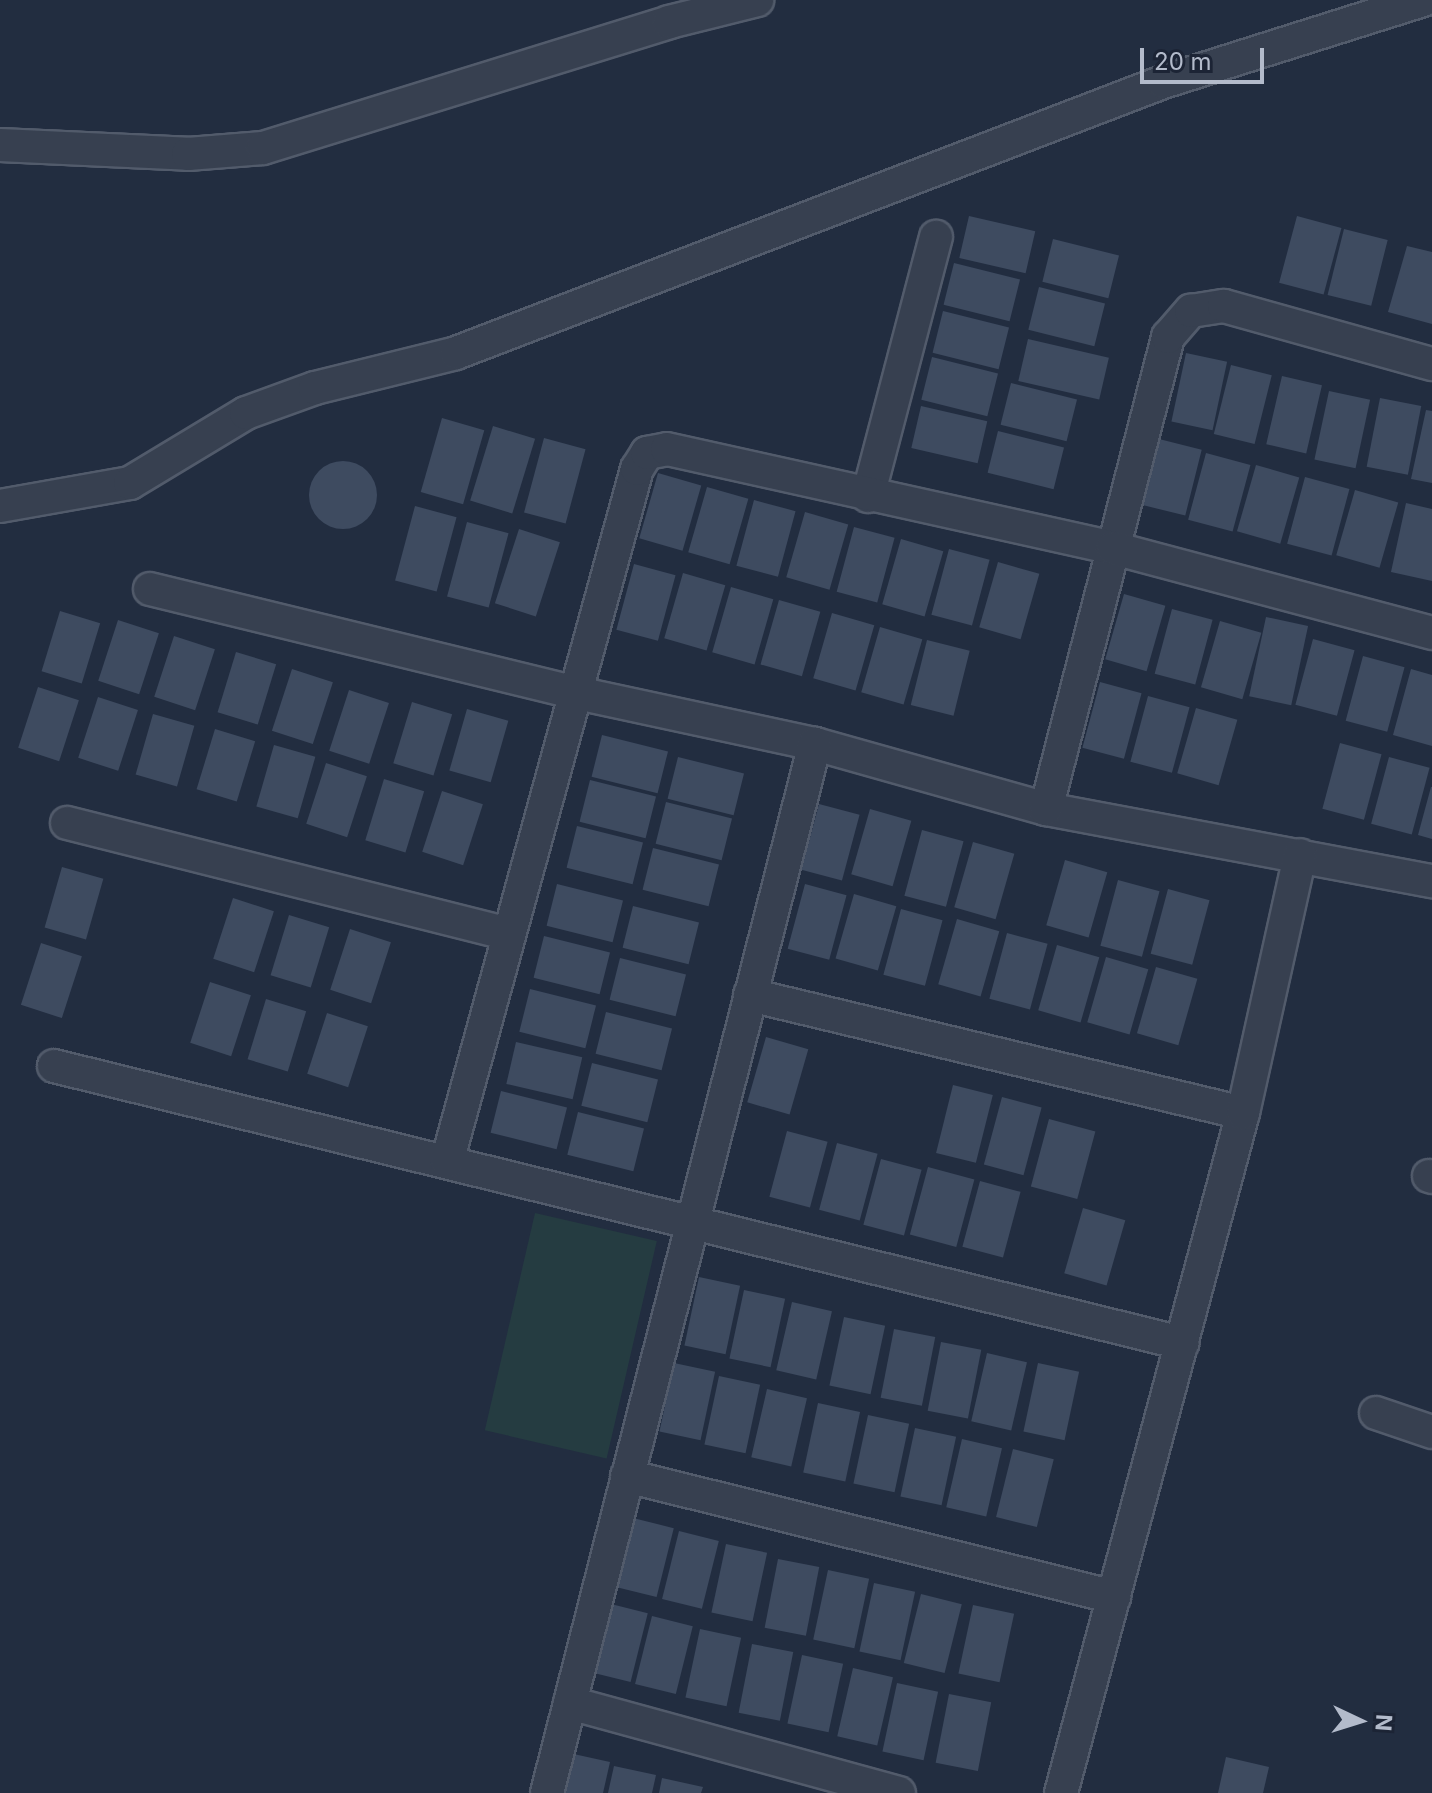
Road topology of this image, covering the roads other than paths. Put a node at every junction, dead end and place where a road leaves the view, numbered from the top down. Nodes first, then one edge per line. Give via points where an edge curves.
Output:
1 (757, 0) edge
2 (1423, 0) edge
3 (0, 145) edge
4 (936, 237) dead end
5 (1432, 364) edge
6 (868, 496) junction
7 (0, 506) edge
8 (1113, 548) junction
9 (150, 589) dead end
10 (1432, 633) edge
11 (577, 693) junction
12 (815, 744) junction
13 (1046, 809) junction
14 (67, 823) dead end
15 (1300, 855) junction
16 (1432, 881) edge
17 (508, 934) junction
18 (750, 995) junction
19 (54, 1066) dead end
20 (1243, 1113) junction
21 (447, 1162) junction
22 (692, 1223) junction
23 (1182, 1343) junction
24 (1376, 1413) dead end
25 (1432, 1432) edge
26 (627, 1476) junction
27 (1114, 1597) junction
28 (570, 1703) junction
29 (547, 1793) edge
30 (899, 1793) edge
31 (1061, 1793) edge

1 - 3 street via 669,22 263,148 188,154
2 - 7 street via 1163,82 456,353 315,388 258,408 130,483
4 - 6 street
5 - 8 street via 1224,306 1191,311 1168,337
6 - 8 street
6 - 11 street via 667,449 647,453 637,469
8 - 10 street
8 - 13 street
9 - 11 street
11 - 12 street
11 - 17 street
12 - 13 street
12 - 18 street
13 - 15 street
14 - 17 street
15 - 16 street
15 - 20 street
17 - 21 street
18 - 20 street
18 - 22 street
19 - 21 street
20 - 23 street
21 - 22 street
22 - 23 street
22 - 26 street
23 - 27 street
24 - 25 street
26 - 27 street
26 - 28 street
27 - 31 street
28 - 29 street
28 - 30 street

